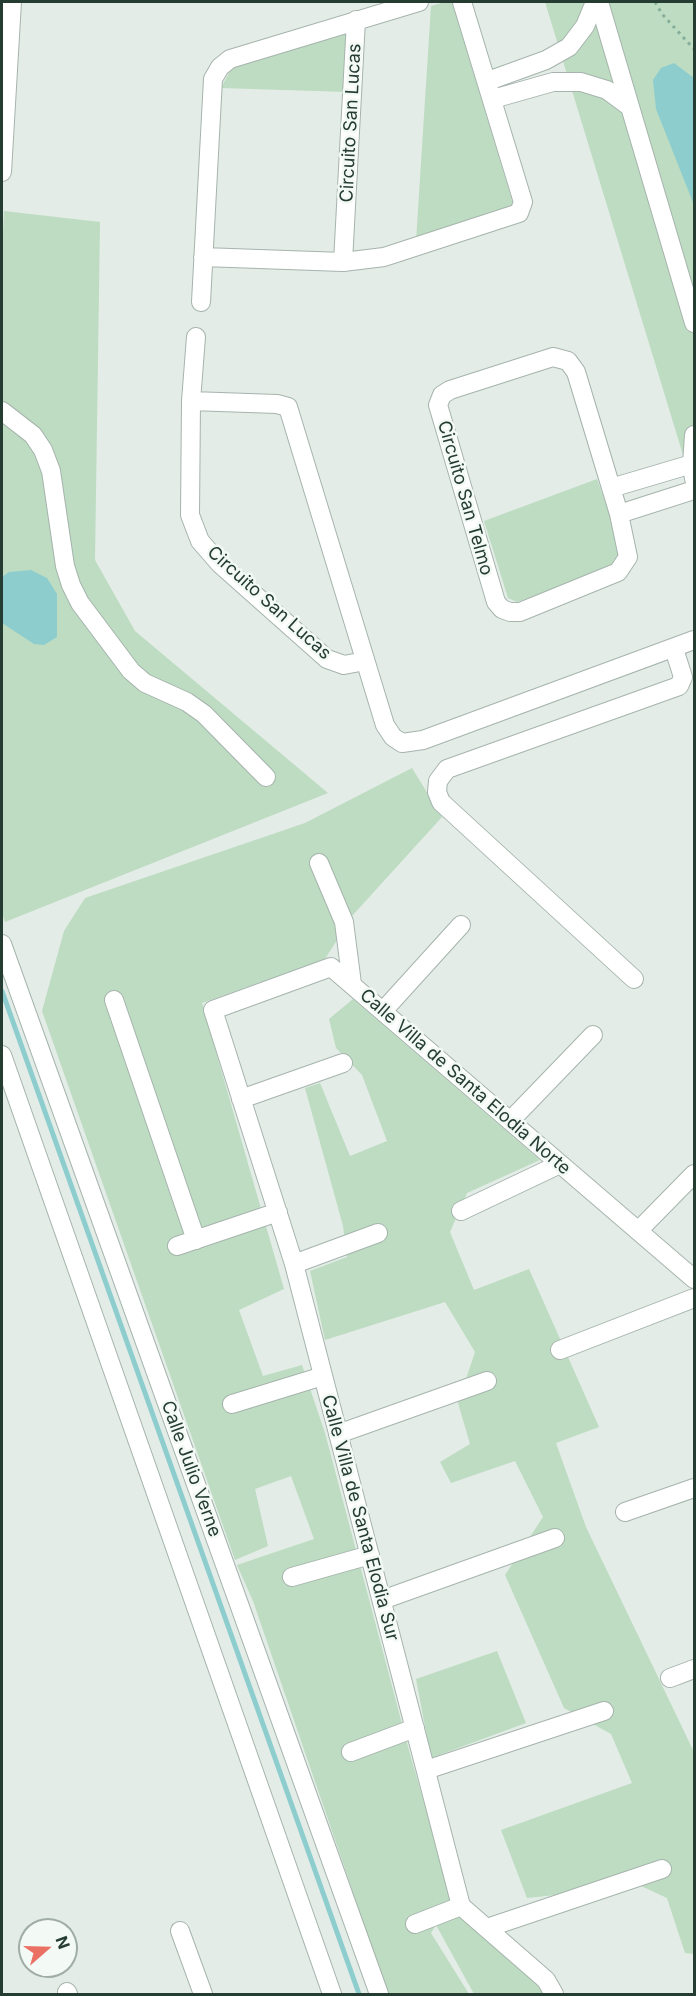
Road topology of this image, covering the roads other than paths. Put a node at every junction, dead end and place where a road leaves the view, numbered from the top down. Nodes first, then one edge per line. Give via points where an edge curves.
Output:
1 (12, 2) edge
2 (419, 2) edge
3 (462, 2) edge
4 (597, 2) edge
5 (356, 20) junction
6 (488, 81) junction
7 (493, 99) junction
8 (630, 107) junction
9 (2, 172) edge
10 (203, 257) junction
11 (343, 262) junction
12 (201, 302) dead end
13 (694, 323) edge
14 (196, 337) dead end
15 (191, 401) junction
16 (2, 411) edge
17 (694, 435) edge
18 (693, 472) edge
19 (611, 488) junction
20 (694, 490) edge
21 (619, 514) junction
22 (694, 640) edge
23 (674, 649) junction
24 (365, 662) junction
25 (266, 777) dead end
26 (319, 863) dead end
27 (461, 925) dead end
28 (2, 944) edge
29 (634, 979) dead end
30 (352, 984) junction
31 (114, 1000) dead end
32 (213, 1010) joint
33 (383, 1011) junction
34 (593, 1035) dead end
35 (2, 1055) edge
36 (343, 1063) dead end
37 (241, 1099) junction
38 (510, 1121) junction
39 (561, 1164) junction
40 (694, 1174) edge
41 (460, 1211) dead end
42 (279, 1212) junction
43 (638, 1231) junction
44 (378, 1233) dead end
45 (196, 1240) junction
46 (177, 1246) dead end
47 (294, 1264) junction
48 (694, 1280) edge
49 (694, 1298) edge
50 (560, 1350) dead end
51 (323, 1376) junction
52 (487, 1381) dead end
53 (232, 1404) dead end
54 (338, 1434) junction
55 (694, 1488) edge
56 (625, 1512) dead end
57 (555, 1538) dead end
58 (370, 1555) junction
59 (292, 1577) dead end
60 (382, 1600) junction
61 (694, 1669) edge
62 (670, 1678) dead end
63 (604, 1711) dead end
64 (415, 1728) junction
65 (351, 1752) dead end
66 (426, 1770) junction
67 (662, 1869) dead end
68 (461, 1906) junction
69 (415, 1924) dead end
70 (487, 1928) junction
71 (180, 1931) dead end
72 (203, 1995) edge
73 (332, 1995) edge
74 (379, 1995) edge
75 (554, 1995) edge

1 - 9 street
2 - 5 street, Circuito San Lucas
3 - 6 street
4 - 6 street via 569,47 546,60
4 - 8 street
5 - 10 street, Circuito San Lucas via 230,59 220,67 213,79
5 - 11 street, Circuito San Lucas
6 - 7 street
7 - 8 street via 553,82 581,82 607,90
7 - 11 street via 523,202 519,213 415,249
8 - 13 street
10 - 11 street
10 - 12 street, Circuito San Lucas
14 - 15 street, Circuito San Lucas
15 - 24 street, Circuito San Lucas via 190,515 200,541 220,564 327,659 344,665
15 - 24 street via 277,404 288,408
16 - 25 street via 33,435 43,450 51,471 65,566 80,603 131,671 204,714
17 - 18 street
18 - 19 street
19 - 21 street, Circuito San Telmo
19 - 21 street, Circuito San Telmo via 576,372 568,361 553,357 450,390 440,400 438,405 492,591 502,609 520,612 618,572 628,549
20 - 21 street
22 - 23 street
23 - 24 street via 402,743 385,725
23 - 29 street via 683,677 679,686 447,769 438,781 441,802
26 - 30 street via 344,922
27 - 33 street
28 - 74 street, Calle Julio Verne
30 - 32 street, Calle Villa de Santa Elodia Norte via 331,967
30 - 33 street, Calle Villa de Santa Elodia Norte
31 - 45 street
32 - 37 street, Calle Villa de Santa Elodia Sur
33 - 38 street, Calle Villa de Santa Elodia Norte
34 - 38 street
35 - 73 street
36 - 37 street
37 - 42 street, Calle Villa de Santa Elodia Sur
38 - 39 street, Calle Villa de Santa Elodia Norte
39 - 41 street
39 - 43 street, Calle Villa de Santa Elodia Norte
40 - 43 street
42 - 45 street
42 - 47 street, Calle Villa de Santa Elodia Sur
43 - 48 street, Calle Villa de Santa Elodia Norte
44 - 47 street
45 - 46 street
47 - 51 street, Calle Villa de Santa Elodia Sur
49 - 50 street
51 - 53 street
51 - 54 street, Calle Villa de Santa Elodia Sur
52 - 54 street
54 - 58 street, Calle Villa de Santa Elodia Sur
55 - 56 street
57 - 60 street
58 - 59 street
58 - 60 street, Calle Villa de Santa Elodia Sur
60 - 64 street, Calle Villa de Santa Elodia Sur
61 - 62 street
63 - 66 street
64 - 65 street
64 - 66 street, Calle Villa de Santa Elodia Sur
66 - 68 street, Calle Villa de Santa Elodia Sur
67 - 70 street
68 - 69 street
68 - 70 street
70 - 75 street via 546,1980
71 - 72 street

